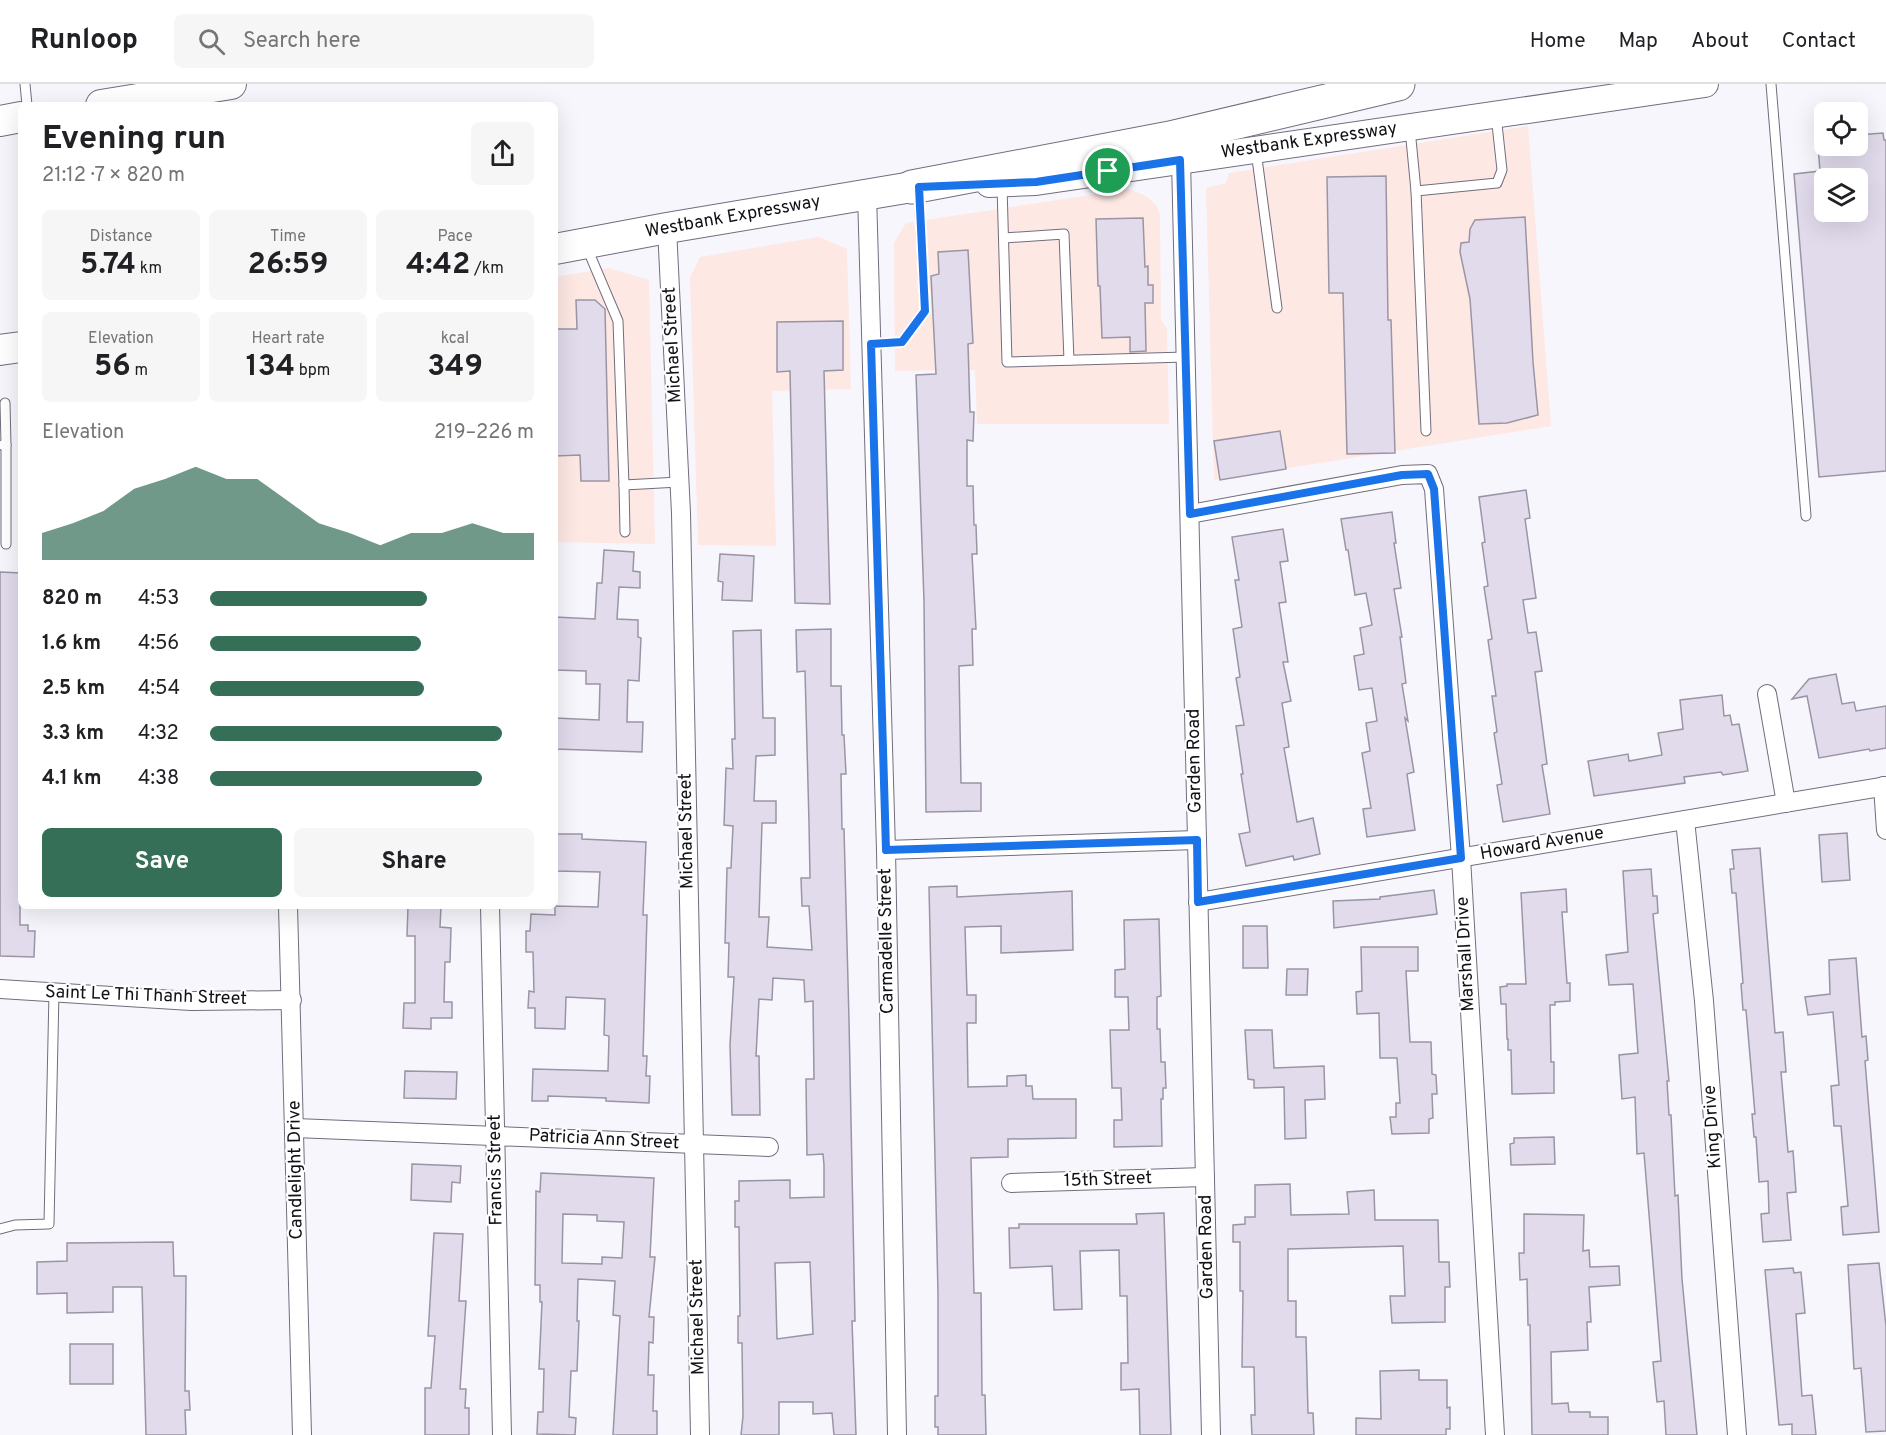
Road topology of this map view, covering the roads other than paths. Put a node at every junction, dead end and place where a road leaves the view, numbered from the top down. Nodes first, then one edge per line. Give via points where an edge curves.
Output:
1 (25, 84) edge
2 (231, 84) edge
3 (1398, 84) edge
4 (1705, 84) edge
5 (1771, 84) edge
6 (110, 100) edge
7 (27, 102) edge
8 (1496, 114) junction
9 (18, 118) edge
10 (0, 121) edge
11 (1410, 126) junction
12 (1256, 149) junction
13 (1180, 160) junction
14 (1002, 184) junction
15 (915, 187) junction
16 (1416, 191) junction
17 (867, 194) junction
18 (667, 228) junction
19 (1004, 238) junction
20 (585, 243) junction
21 (558, 248) edge
22 (1277, 308) dead end
23 (871, 344) junction
24 (18, 347) edge
25 (0, 350) edge
26 (1186, 357) junction
27 (1069, 360) junction
28 (5, 403) dead end
29 (1426, 430) dead end
30 (3, 445) edge
31 (679, 482) junction
32 (624, 484) junction
33 (1190, 514) junction
34 (1806, 516) dead end
35 (625, 532) dead end
36 (6, 544) dead end
37 (1767, 694) dead end
38 (1884, 786) edge
39 (1786, 803) junction
40 (1685, 820) junction
41 (1886, 830) edge
42 (1197, 840) junction
43 (886, 850) junction
44 (1461, 858) junction
45 (1198, 902) junction
46 (288, 909) edge
47 (489, 909) edge
48 (0, 989) edge
49 (54, 992) junction
50 (292, 999) junction
51 (295, 1128) junction
52 (495, 1135) junction
53 (694, 1144) junction
54 (769, 1147) dead end
55 (1205, 1177) junction
56 (1011, 1183) dead end
57 (0, 1229) edge
58 (302, 1435) edge
59 (502, 1435) edge
60 (700, 1435) edge
61 (897, 1435) edge
62 (1211, 1435) edge
63 (1495, 1435) edge
64 (1737, 1435) edge

1 - 7 lane
2 - 6 highway
3 - 15 highway, Westbank Expressway via 1170,138
4 - 8 main road, Westbank Expressway
5 - 34 lane
8 - 11 main road, Westbank Expressway
8 - 16 lane via 1502,170 1497,183
9 - 10 highway
11 - 12 main road, Westbank Expressway
11 - 16 lane
12 - 13 main road, Westbank Expressway
12 - 22 lane
13 - 14 main road, Westbank Expressway
13 - 26 street, Garden Road
14 - 15 main road, Westbank Expressway
14 - 19 lane
15 - 17 highway, Westbank Expressway
15 - 23 lane via 925,311 902,342
16 - 29 lane
17 - 18 highway, Westbank Expressway
17 - 23 street, Carmadelle Street
18 - 20 highway, Westbank Expressway
18 - 31 street, Michael Street
19 - 27 lane via 1007,362
19 - 27 lane via 1064,234
20 - 21 highway, Westbank Expressway
20 - 32 lane via 618,321
23 - 43 street, Carmadelle Street
24 - 25 highway
26 - 27 lane
26 - 33 street, Garden Road
28 - 30 lane
30 - 36 lane
31 - 32 lane
31 - 53 street, Michael Street
32 - 35 lane
33 - 42 street, Garden Road
33 - 44 street, Marshall Drive via 1402,475 1428,474 1434,489
37 - 39 street
38 - 39 street, Howard Avenue
38 - 41 street
39 - 40 street, Howard Avenue
40 - 44 street, Howard Avenue
40 - 64 street, King Drive via 1704,1001
42 - 43 street
42 - 45 street, Garden Road
43 - 61 street, Carmadelle Street
44 - 45 street, Howard Avenue
44 - 63 street, Marshall Drive
45 - 55 street, Garden Road
46 - 50 street, Candlelight Drive
47 - 52 street, Francis Street
48 - 49 street, Saint Le Thi Thanh Street
49 - 50 street, Saint Le Thi Thanh Street via 191,1001
49 - 57 lane via 49,1224
50 - 51 street, Candlelight Drive
51 - 52 street, Patricia Ann Street
51 - 58 street, Candlelight Drive
52 - 53 street, Patricia Ann Street
52 - 59 street, Francis Street
53 - 54 street, Patricia Ann Street
53 - 60 street, Michael Street
55 - 56 street, 15th Street
55 - 62 street, Garden Road

